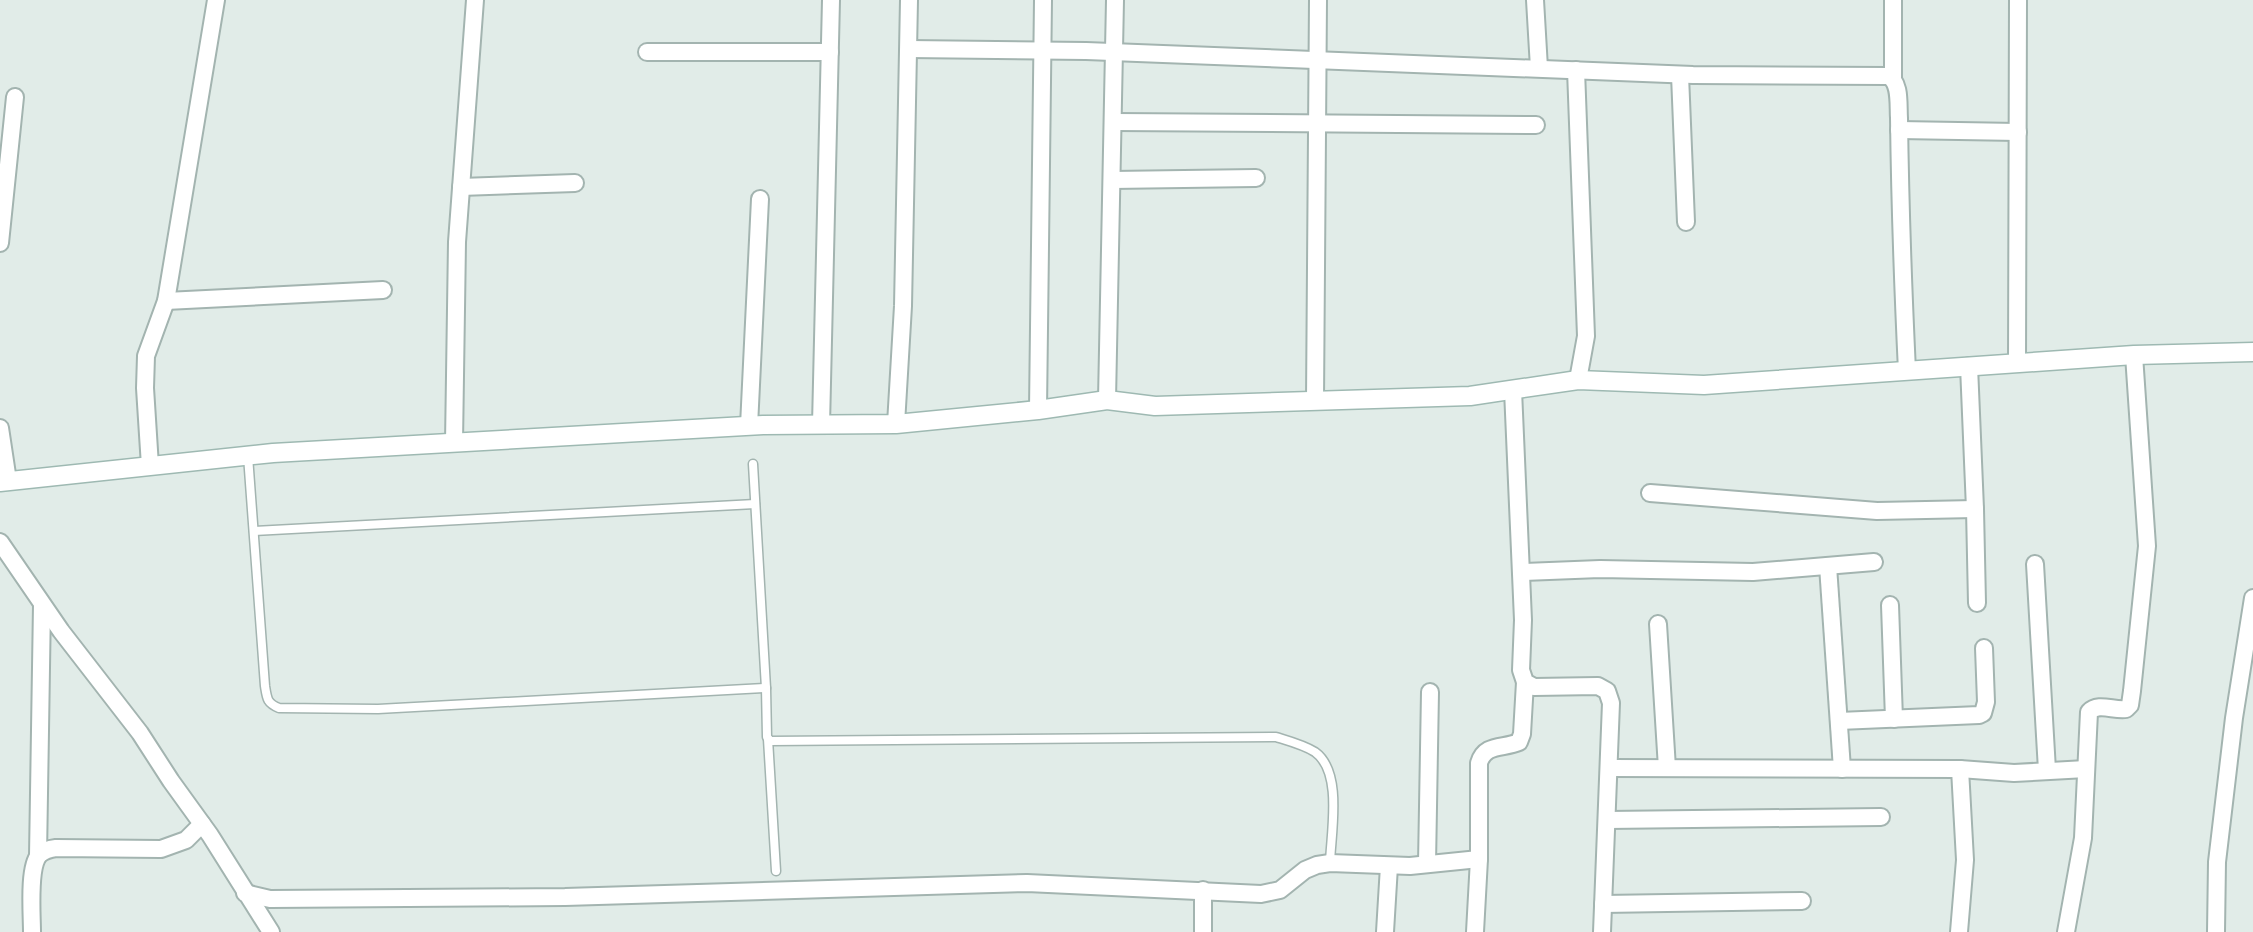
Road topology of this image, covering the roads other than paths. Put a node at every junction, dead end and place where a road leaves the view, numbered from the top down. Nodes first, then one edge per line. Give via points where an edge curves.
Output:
1 (216, 0) edge
2 (475, 0) edge
3 (831, 0) edge
4 (909, 0) edge
5 (1043, 0) edge
6 (1115, 0) edge
7 (1318, 0) edge
8 (1535, 0) edge
9 (1893, 0) edge
10 (2018, 0) edge
11 (909, 49) junction
12 (1043, 50) junction
13 (647, 52) dead end
14 (830, 52) junction
15 (1115, 52) junction
16 (1318, 59) junction
17 (1539, 68) junction
18 (1576, 70) junction
19 (1680, 75) junction
20 (1893, 78) junction
21 (15, 97) dead end
22 (1114, 122) junction
23 (1318, 123) junction
24 (1536, 125) dead end
25 (1899, 130) junction
26 (2018, 132) junction
27 (1256, 178) dead end
28 (1112, 180) junction
29 (575, 183) dead end
30 (461, 187) junction
31 (760, 199) dead end
32 (1686, 222) dead end
33 (0, 243) edge
34 (383, 290) dead end
35 (166, 301) junction
36 (2253, 352) edge
37 (2134, 355) junction
38 (2017, 363) junction
39 (1969, 366) junction
40 (1907, 371) junction
41 (1578, 380) junction
42 (1513, 390) junction
43 (1107, 400) junction
44 (1315, 401) junction
45 (1038, 410) junction
46 (896, 424) junction
47 (821, 425) junction
48 (749, 426) junction
49 (0, 428) edge
50 (454, 443) junction
51 (248, 456) junction
52 (753, 464) dead end
53 (150, 466) junction
54 (4, 482) edge
55 (1650, 493) dead end
56 (755, 504) junction
57 (1976, 509) junction
58 (254, 531) junction
59 (0, 542) edge
60 (1874, 562) dead end
61 (2035, 564) dead end
62 (1828, 566) junction
63 (1521, 572) junction
64 (2253, 598) edge
65 (1977, 603) dead end
66 (42, 605) junction
67 (1890, 605) dead end
68 (1658, 624) dead end
69 (1984, 648) dead end
70 (1525, 682) junction
71 (766, 688) junction
72 (1430, 692) dead end
73 (1894, 719) junction
74 (1839, 722) junction
75 (768, 739) junction
76 (1609, 768) junction
77 (1667, 768) junction
78 (2086, 768) junction
79 (1842, 769) junction
80 (1960, 769) junction
81 (2047, 770) junction
82 (1881, 817) dead end
83 (1607, 820) junction
84 (202, 824) junction
85 (38, 856) junction
86 (1479, 859) junction
87 (1330, 863) junction
88 (1427, 864) junction
89 (1389, 866) junction
90 (776, 872) dead end
91 (1203, 890) junction
92 (245, 893) junction
93 (1802, 901) dead end
94 (1603, 904) junction
95 (32, 932) edge
96 (271, 932) edge
97 (1203, 932) edge
98 (1385, 932) edge
99 (1475, 932) edge
100 (1602, 932) edge
101 (1959, 932) edge
102 (2066, 932) edge
103 (2216, 932) edge

1 - 35 street
2 - 30 street
3 - 14 street
4 - 11 street
5 - 12 street
6 - 15 street
7 - 16 street
8 - 17 street
9 - 20 street
10 - 26 street
11 - 12 street
11 - 46 street
12 - 15 street
12 - 45 street
13 - 14 street
14 - 47 street
15 - 16 street
15 - 22 street
16 - 17 street
16 - 23 street
17 - 18 street
18 - 19 street
18 - 41 street via 1586,336
19 - 20 street
19 - 32 street
20 - 25 street
21 - 33 street
22 - 23 street
22 - 28 street
23 - 24 street
23 - 44 street
25 - 26 street
25 - 40 street
26 - 38 street
27 - 28 street
28 - 43 street
29 - 30 street
30 - 50 street
31 - 48 street
34 - 35 street
35 - 53 street via 146,356
36 - 37 street
37 - 38 street
37 - 78 street via 2147,546 2132,691 2126,709 2098,707 2089,712
38 - 39 street
39 - 40 street
39 - 57 street
40 - 41 street via 1704,385
41 - 42 street
42 - 44 street via 1470,396
42 - 63 street
43 - 44 street via 1155,406
43 - 45 street
45 - 46 street
46 - 47 street
47 - 48 street
48 - 50 street
49 - 54 street
50 - 51 street
51 - 53 street
51 - 58 lane
52 - 56 lane
53 - 54 street
55 - 57 street via 1877,511
56 - 58 lane
56 - 71 lane
57 - 65 street
58 - 71 lane via 267,701 279,708 378,709
59 - 66 street
60 - 62 street
61 - 81 street
62 - 63 street via 1753,572
62 - 74 street
63 - 70 street via 1521,670
64 - 103 street via 2217,862
66 - 84 street via 140,733
66 - 85 street
67 - 73 street
68 - 77 street
69 - 73 street via 1983,713
70 - 76 street via 1534,687 1598,686 1607,691 1611,703
70 - 86 street via 1519,742 1489,748 1481,755
71 - 75 lane
72 - 88 street
73 - 74 street
74 - 79 street
75 - 87 lane via 772,742 1276,737 1316,753 1330,770
75 - 90 lane
76 - 77 street
76 - 83 street
77 - 79 street
78 - 81 street
78 - 102 street via 2084,838
79 - 80 street
80 - 81 street via 2014,773
80 - 101 street via 1965,860
82 - 83 street
83 - 94 street
84 - 85 street via 186,840 161,849 56,848 46,849
84 - 92 street
85 - 95 street via 33,867
86 - 88 street
86 - 99 street
87 - 89 street
87 - 91 street via 1305,870 1280,890 1262,894
88 - 89 street
89 - 98 street
91 - 92 street via 1027,883 565,897 270,899
91 - 97 street
92 - 96 street
93 - 94 street
94 - 100 street

